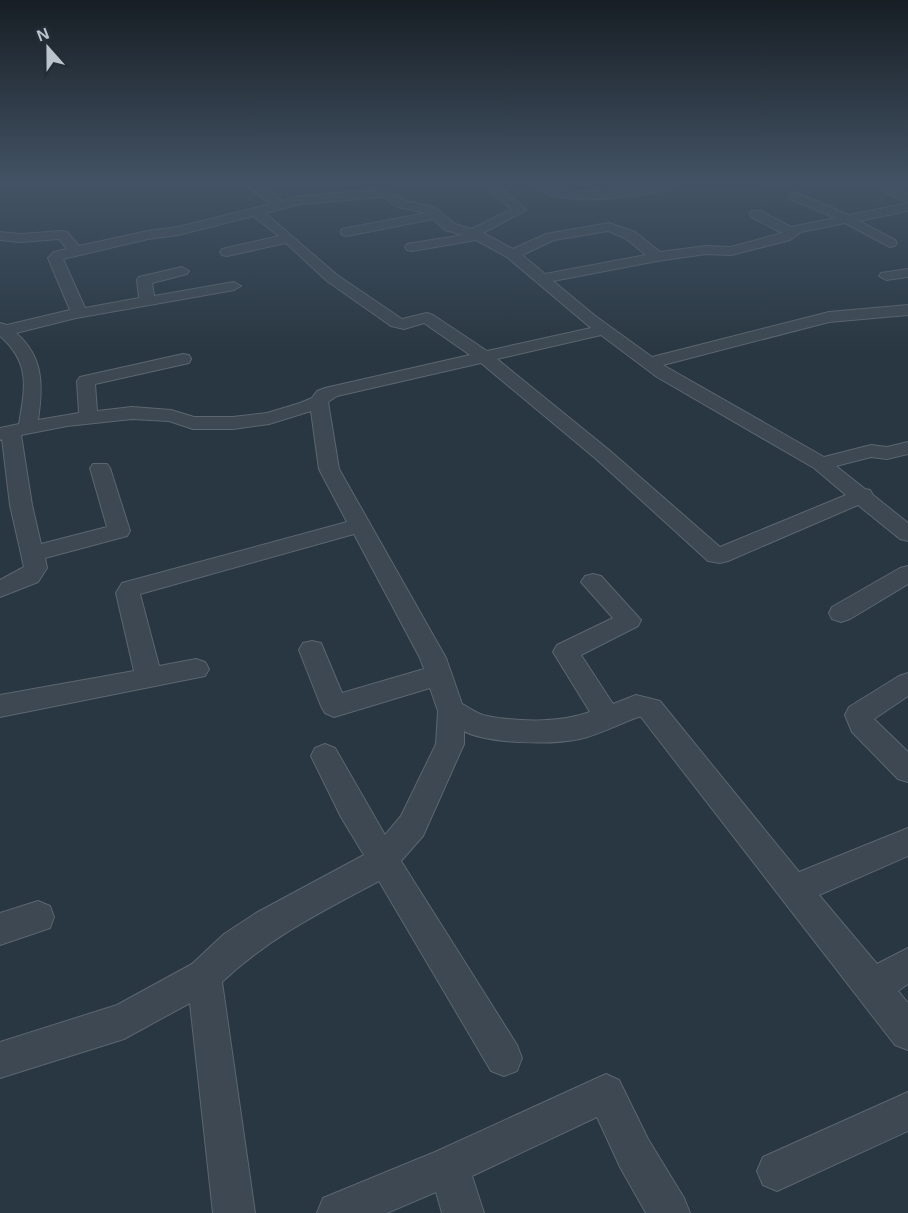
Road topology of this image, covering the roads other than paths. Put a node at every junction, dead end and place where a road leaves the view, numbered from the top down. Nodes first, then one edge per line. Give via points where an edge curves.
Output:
1 (289, 238) edge
2 (65, 239) edge
3 (137, 239) edge
4 (286, 239) edge
5 (456, 239) edge
6 (482, 239) edge
7 (547, 239) edge
8 (634, 239) edge
9 (779, 239) edge
10 (854, 239) edge
11 (882, 239) edge
12 (908, 241) edge
13 (890, 243) junction
14 (412, 247) dead end
15 (77, 252) junction
16 (227, 252) dead end
17 (512, 254) junction
18 (657, 257) junction
19 (182, 271) dead end
20 (908, 273) edge
21 (886, 276) dead end
22 (542, 279) junction
23 (234, 286) dead end
24 (147, 302) junction
25 (908, 310) edge
26 (78, 314) junction
27 (1, 330) edge
28 (604, 330) junction
29 (484, 357) junction
30 (183, 359) dead end
31 (649, 363) junction
32 (319, 402) junction
33 (88, 417) junction
34 (13, 431) edge
35 (908, 448) edge
36 (821, 464) junction
37 (100, 468) dead end
38 (862, 495) junction
39 (360, 525) junction
40 (908, 534) edge
41 (32, 554) junction
42 (908, 574) edge
43 (593, 582) dead end
44 (0, 589) edge
45 (841, 613) dead end
46 (312, 650) dead end
47 (196, 669) dead end
48 (439, 675) junction
49 (149, 678) junction
50 (908, 683) edge
51 (0, 706) edge
52 (451, 711) junction
53 (607, 717) junction
54 (325, 756) dead end
55 (908, 770) edge
56 (908, 843) edge
57 (384, 858) junction
58 (793, 890) junction
59 (38, 917) dead end
60 (0, 929) edge
61 (908, 965) edge
62 (204, 976) junction
63 (873, 986) junction
64 (908, 1032) edge
65 (504, 1058) dead end
66 (0, 1060) edge
67 (908, 1111) edge
68 (449, 1166) junction
69 (777, 1171) dead end
70 (234, 1213) edge
71 (338, 1213) edge
72 (463, 1213) edge
73 (669, 1213) edge

1 - 29 street via 332,278 398,323 427,318
2 - 15 street
3 - 15 street
4 - 16 street
5 - 14 street
6 - 17 street
7 - 17 street
8 - 18 street
9 - 18 street via 726,252 706,250
10 - 13 street via 867,246
11 - 13 street
12 - 13 street
15 - 26 street via 55,258
17 - 22 street
18 - 22 street
19 - 24 street via 144,280
20 - 21 street
22 - 28 street
23 - 24 street
24 - 26 street
25 - 31 street via 829,317
26 - 27 street
27 - 34 street via 27,356 31,370 33,396
28 - 29 street
28 - 31 street
29 - 32 street via 331,392
29 - 38 street via 602,454 716,556
30 - 33 street via 86,381
31 - 36 street
32 - 33 street via 269,418 233,423 193,423 171,416 132,413
32 - 39 street via 329,470
33 - 34 street
34 - 41 street via 21,505
35 - 36 street via 887,453 871,451
36 - 38 street
37 - 41 street via 119,531
38 - 40 street
39 - 48 street
39 - 49 street via 130,589
41 - 44 street via 35,573
42 - 45 street
43 - 53 street via 629,620 566,652
46 - 48 street via 334,706
47 - 49 street
48 - 52 street
49 - 51 street
50 - 55 street via 859,715 862,724
52 - 53 street via 481,727 530,731 579,728
52 - 57 street via 450,744 430,788 412,826
53 - 58 street via 636,706 650,709
54 - 57 street
56 - 58 street
57 - 62 street via 268,924 236,946
57 - 65 street
58 - 63 street
59 - 60 street
61 - 63 street
62 - 66 street via 124,1021
62 - 70 street
63 - 64 street
67 - 69 street
68 - 71 street
68 - 72 street
68 - 73 street via 606,1093 634,1153

